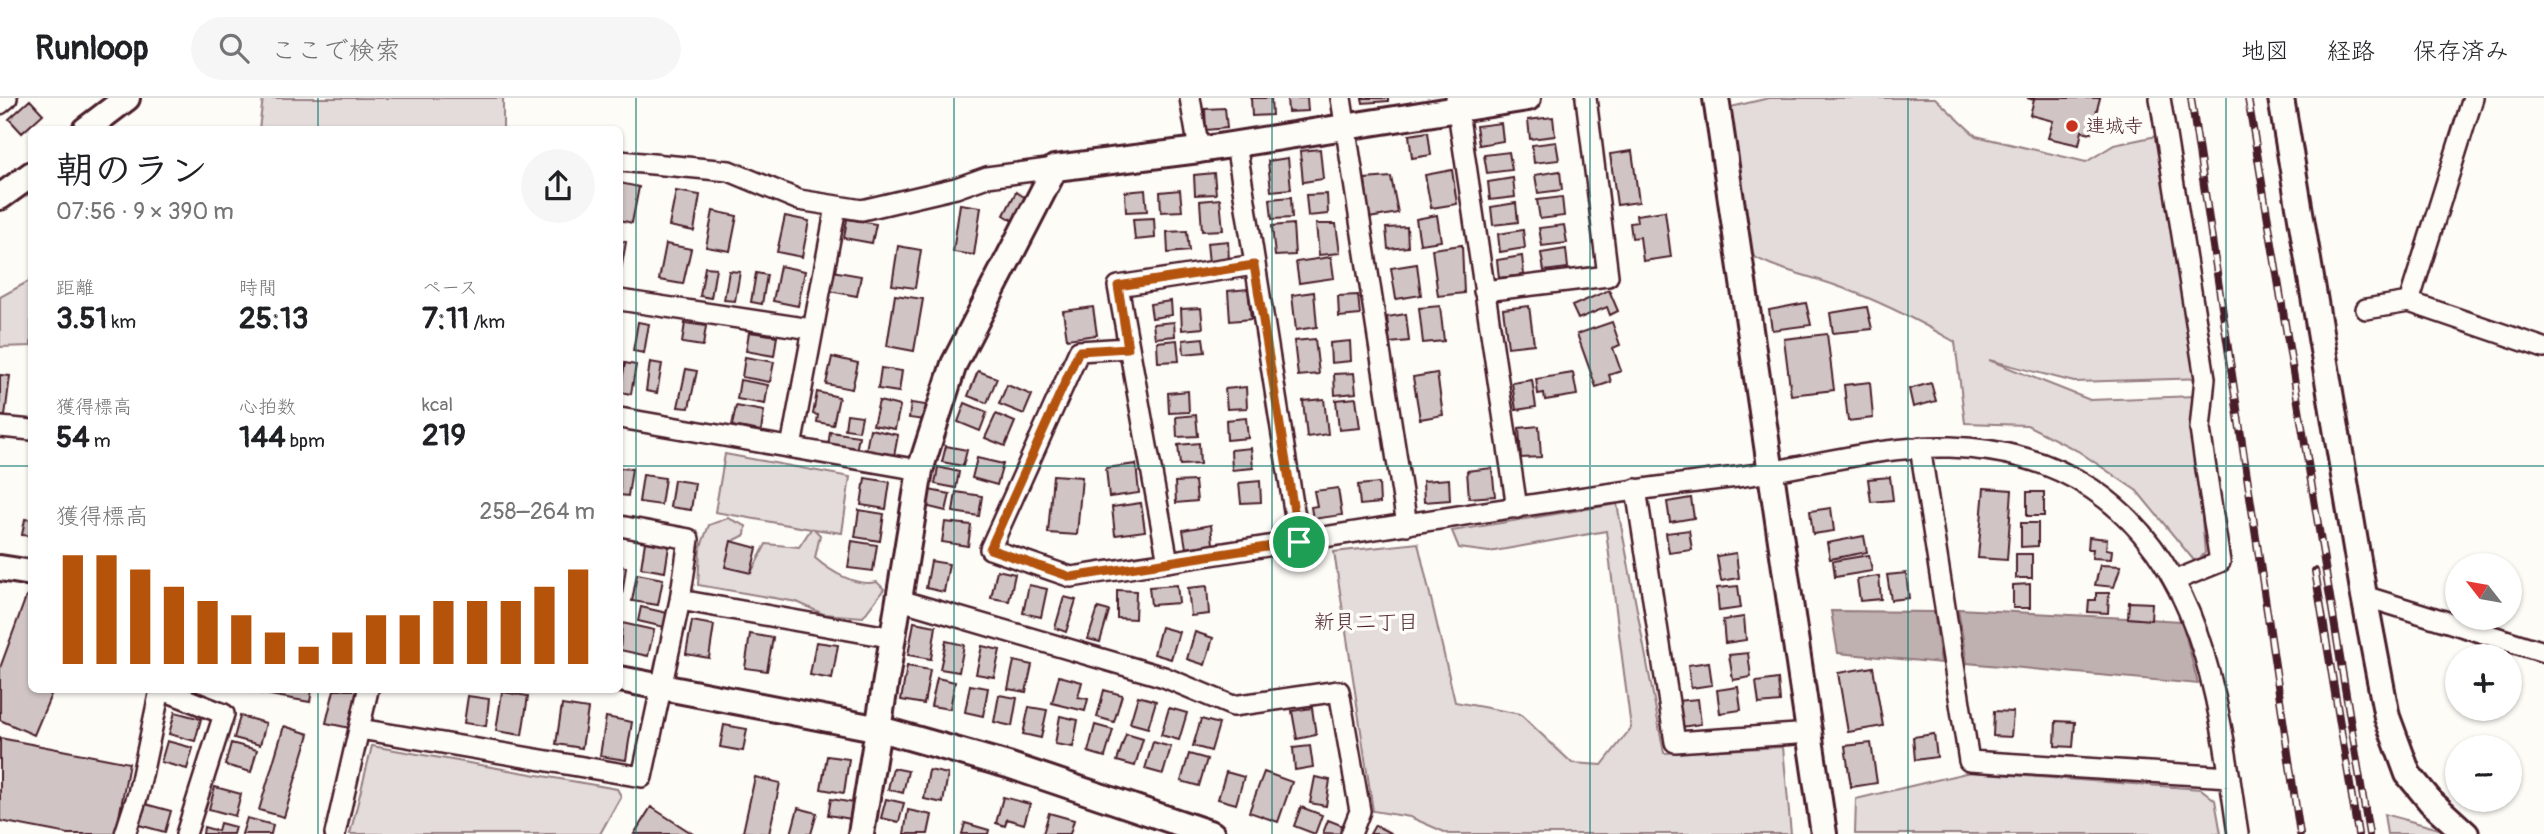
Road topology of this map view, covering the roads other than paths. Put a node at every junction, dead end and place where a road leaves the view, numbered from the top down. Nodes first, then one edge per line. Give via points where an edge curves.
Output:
1 (7, 98) edge
2 (127, 98) edge
3 (1190, 98) edge
4 (1341, 98) edge
5 (1528, 98) edge
6 (1586, 98) edge
7 (1716, 98) edge
8 (2160, 98) edge
9 (2281, 98) edge
10 (2473, 98) edge
11 (0, 104) edge
12 (1457, 104) edge
13 (90, 126) edge
14 (1345, 126) junction
15 (1236, 144) junction
16 (1199, 149) junction
17 (623, 161) edge
18 (1055, 168) junction
19 (28, 177) edge
20 (0, 197) edge
21 (835, 207) junction
22 (1254, 265) junction
23 (1485, 291) junction
24 (623, 300) edge
25 (2409, 302) junction
26 (2366, 309) dead end
27 (811, 329) junction
28 (1128, 348) junction
29 (2544, 348) edge
30 (623, 419) edge
31 (0, 427) edge
32 (28, 430) edge
33 (791, 447) junction
34 (1920, 447) junction
35 (920, 470) junction
36 (1771, 472) junction
37 (1636, 489) junction
38 (1517, 508) junction
39 (1407, 525) junction
40 (623, 527) edge
41 (1299, 542) junction
42 (1168, 562) junction
43 (0, 568) edge
44 (28, 572) edge
45 (2176, 580) junction
46 (2364, 596) junction
47 (680, 600) junction
48 (900, 600) junction
49 (894, 638) junction
50 (2544, 652) edge
51 (623, 680) edge
52 (661, 687) junction
53 (161, 693) edge
54 (170, 693) edge
55 (367, 693) edge
56 (360, 729) junction
57 (880, 729) junction
58 (1812, 733) junction
59 (2230, 777) junction
60 (125, 834) edge
61 (186, 834) edge
62 (335, 834) edge
63 (861, 834) edge
64 (1212, 834) edge
65 (1351, 834) edge
66 (1824, 834) edge
67 (2238, 834) edge
68 (2466, 834) edge

1 - 11 street
2 - 13 street
3 - 16 street
4 - 14 street
5 - 12 street
6 - 23 street via 1608,276
7 - 36 street
8 - 45 street via 2205,378 2200,429 2220,562
9 - 46 street
10 - 25 street
12 - 14 street
12 - 23 street
14 - 15 street
14 - 39 street
15 - 16 street
15 - 22 street
16 - 18 street
17 - 21 street via 729,171 799,200
18 - 21 street via 987,177 862,210
18 - 35 street via 954,365
19 - 20 street
21 - 27 street
22 - 28 street via 1118,286
22 - 41 street
23 - 38 street
24 - 27 street
25 - 26 street
25 - 29 street
27 - 33 street
28 - 42 street
28 - 42 street via 1079,351 990,549 1071,577
30 - 33 street
31 - 32 street
33 - 35 street
34 - 36 street
34 - 45 street via 1987,449 2052,467 2113,505
34 - 59 street via 1969,761
35 - 48 street
36 - 37 street
36 - 58 street
37 - 38 street
37 - 58 street via 1675,742
38 - 39 street
39 - 41 street
40 - 47 street via 689,539
41 - 42 street
43 - 44 street
45 - 59 street via 2200,638
46 - 50 street
46 - 68 street via 2387,717 2408,774
47 - 49 street
47 - 52 street
48 - 49 street
48 - 65 street via 1164,677 1233,706 1339,691 1360,811
49 - 57 street
51 - 52 street
52 - 56 street via 642,777
52 - 57 street
53 - 60 street
54 - 61 street via 224,714
55 - 56 street
56 - 62 street
57 - 63 street
57 - 64 street via 1007,765
58 - 66 street
59 - 67 street

